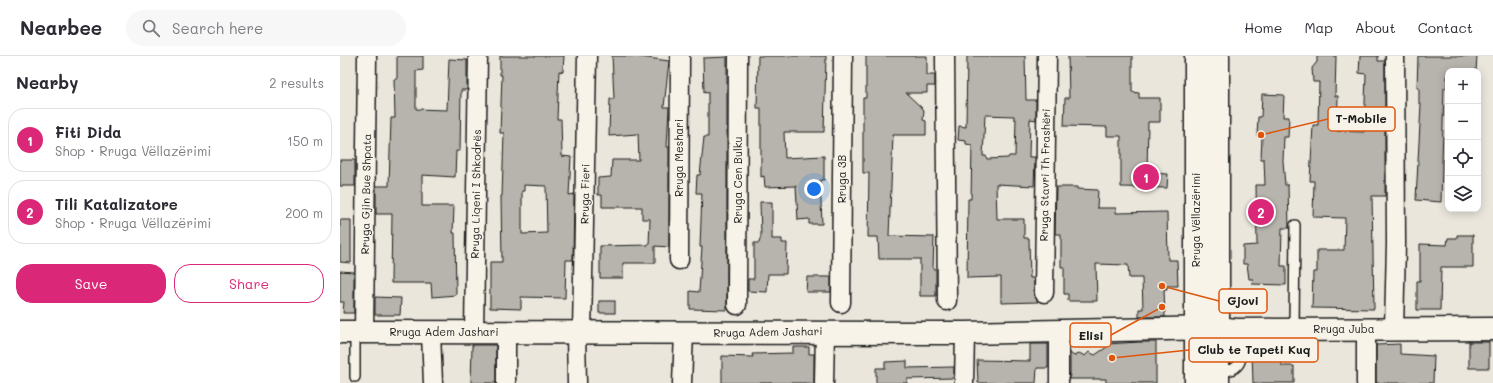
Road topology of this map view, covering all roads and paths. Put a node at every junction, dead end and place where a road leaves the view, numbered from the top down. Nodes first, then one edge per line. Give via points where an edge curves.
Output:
1 (367, 56) edge
2 (478, 56) edge
3 (587, 56) edge
4 (680, 56) edge
5 (738, 56) edge
6 (842, 56) edge
7 (945, 56) edge
8 (1046, 56) edge
9 (1196, 56) edge
10 (1218, 56) edge
11 (1395, 56) edge
12 (1295, 225) dead end
13 (679, 260) dead end
14 (1044, 293) dead end
15 (947, 301) dead end
16 (841, 302) dead end
17 (737, 305) dead end
18 (1217, 328) junction
19 (1196, 329) junction
20 (1294, 329) junction
21 (1366, 329) junction
22 (1394, 329) junction
23 (1493, 329) edge
24 (1242, 330) junction
25 (353, 332) edge
26 (474, 332) junction
27 (506, 332) junction
28 (825, 332) junction
29 (1059, 332) junction
30 (431, 333) junction
31 (579, 333) junction
32 (684, 333) junction
33 (965, 333) junction
34 (355, 377) dead end
35 (1218, 377) edge
36 (433, 383) edge
37 (506, 383) edge
38 (577, 383) edge
39 (682, 383) edge
40 (824, 383) edge
41 (964, 383) edge
42 (1058, 383) edge
43 (1196, 383) edge
44 (1366, 383) edge

1 - 25 street, Rruga Gjin Bue Shpata
2 - 26 street, Rruga Liqeni I Shkodrës
3 - 31 street, Rruga Fieri
4 - 13 street, Rruga Meshari
5 - 17 street, Rruga Cen Bulku
6 - 16 street, Rruga 3B
7 - 15 street
8 - 14 street, Rruga Stavri Th Frashëri
9 - 19 street, Rruga Vëllazërimi
10 - 18 street, Rruga Vëllazërimi
11 - 22 street
12 - 20 lane
18 - 19 street, Rruga Juba
18 - 24 street, Rruga Juba
18 - 35 street, Rruga Vëllazërimi
19 - 29 street, Rruga Adem Jashari
19 - 43 street, Rruga Vëllazërimi
20 - 21 street, Rruga Juba
20 - 24 street, Rruga Juba
21 - 22 street, Rruga Juba
21 - 44 street
22 - 23 street, Rruga Juba
24 - 35 lane via 1242,359 1232,371
25 - 30 street, Rruga Adem Jashari
25 - 34 lane
26 - 27 street, Rruga Adem Jashari
26 - 30 street, Rruga Adem Jashari
27 - 31 street, Rruga Adem Jashari
27 - 37 street
28 - 32 street, Rruga Adem Jashari
28 - 33 street, Rruga Adem Jashari
28 - 40 street
29 - 33 street, Rruga Adem Jashari
29 - 42 street
30 - 36 street
31 - 32 street, Rruga Adem Jashari
31 - 38 street, Rruga Fieri
32 - 39 street
33 - 41 street

